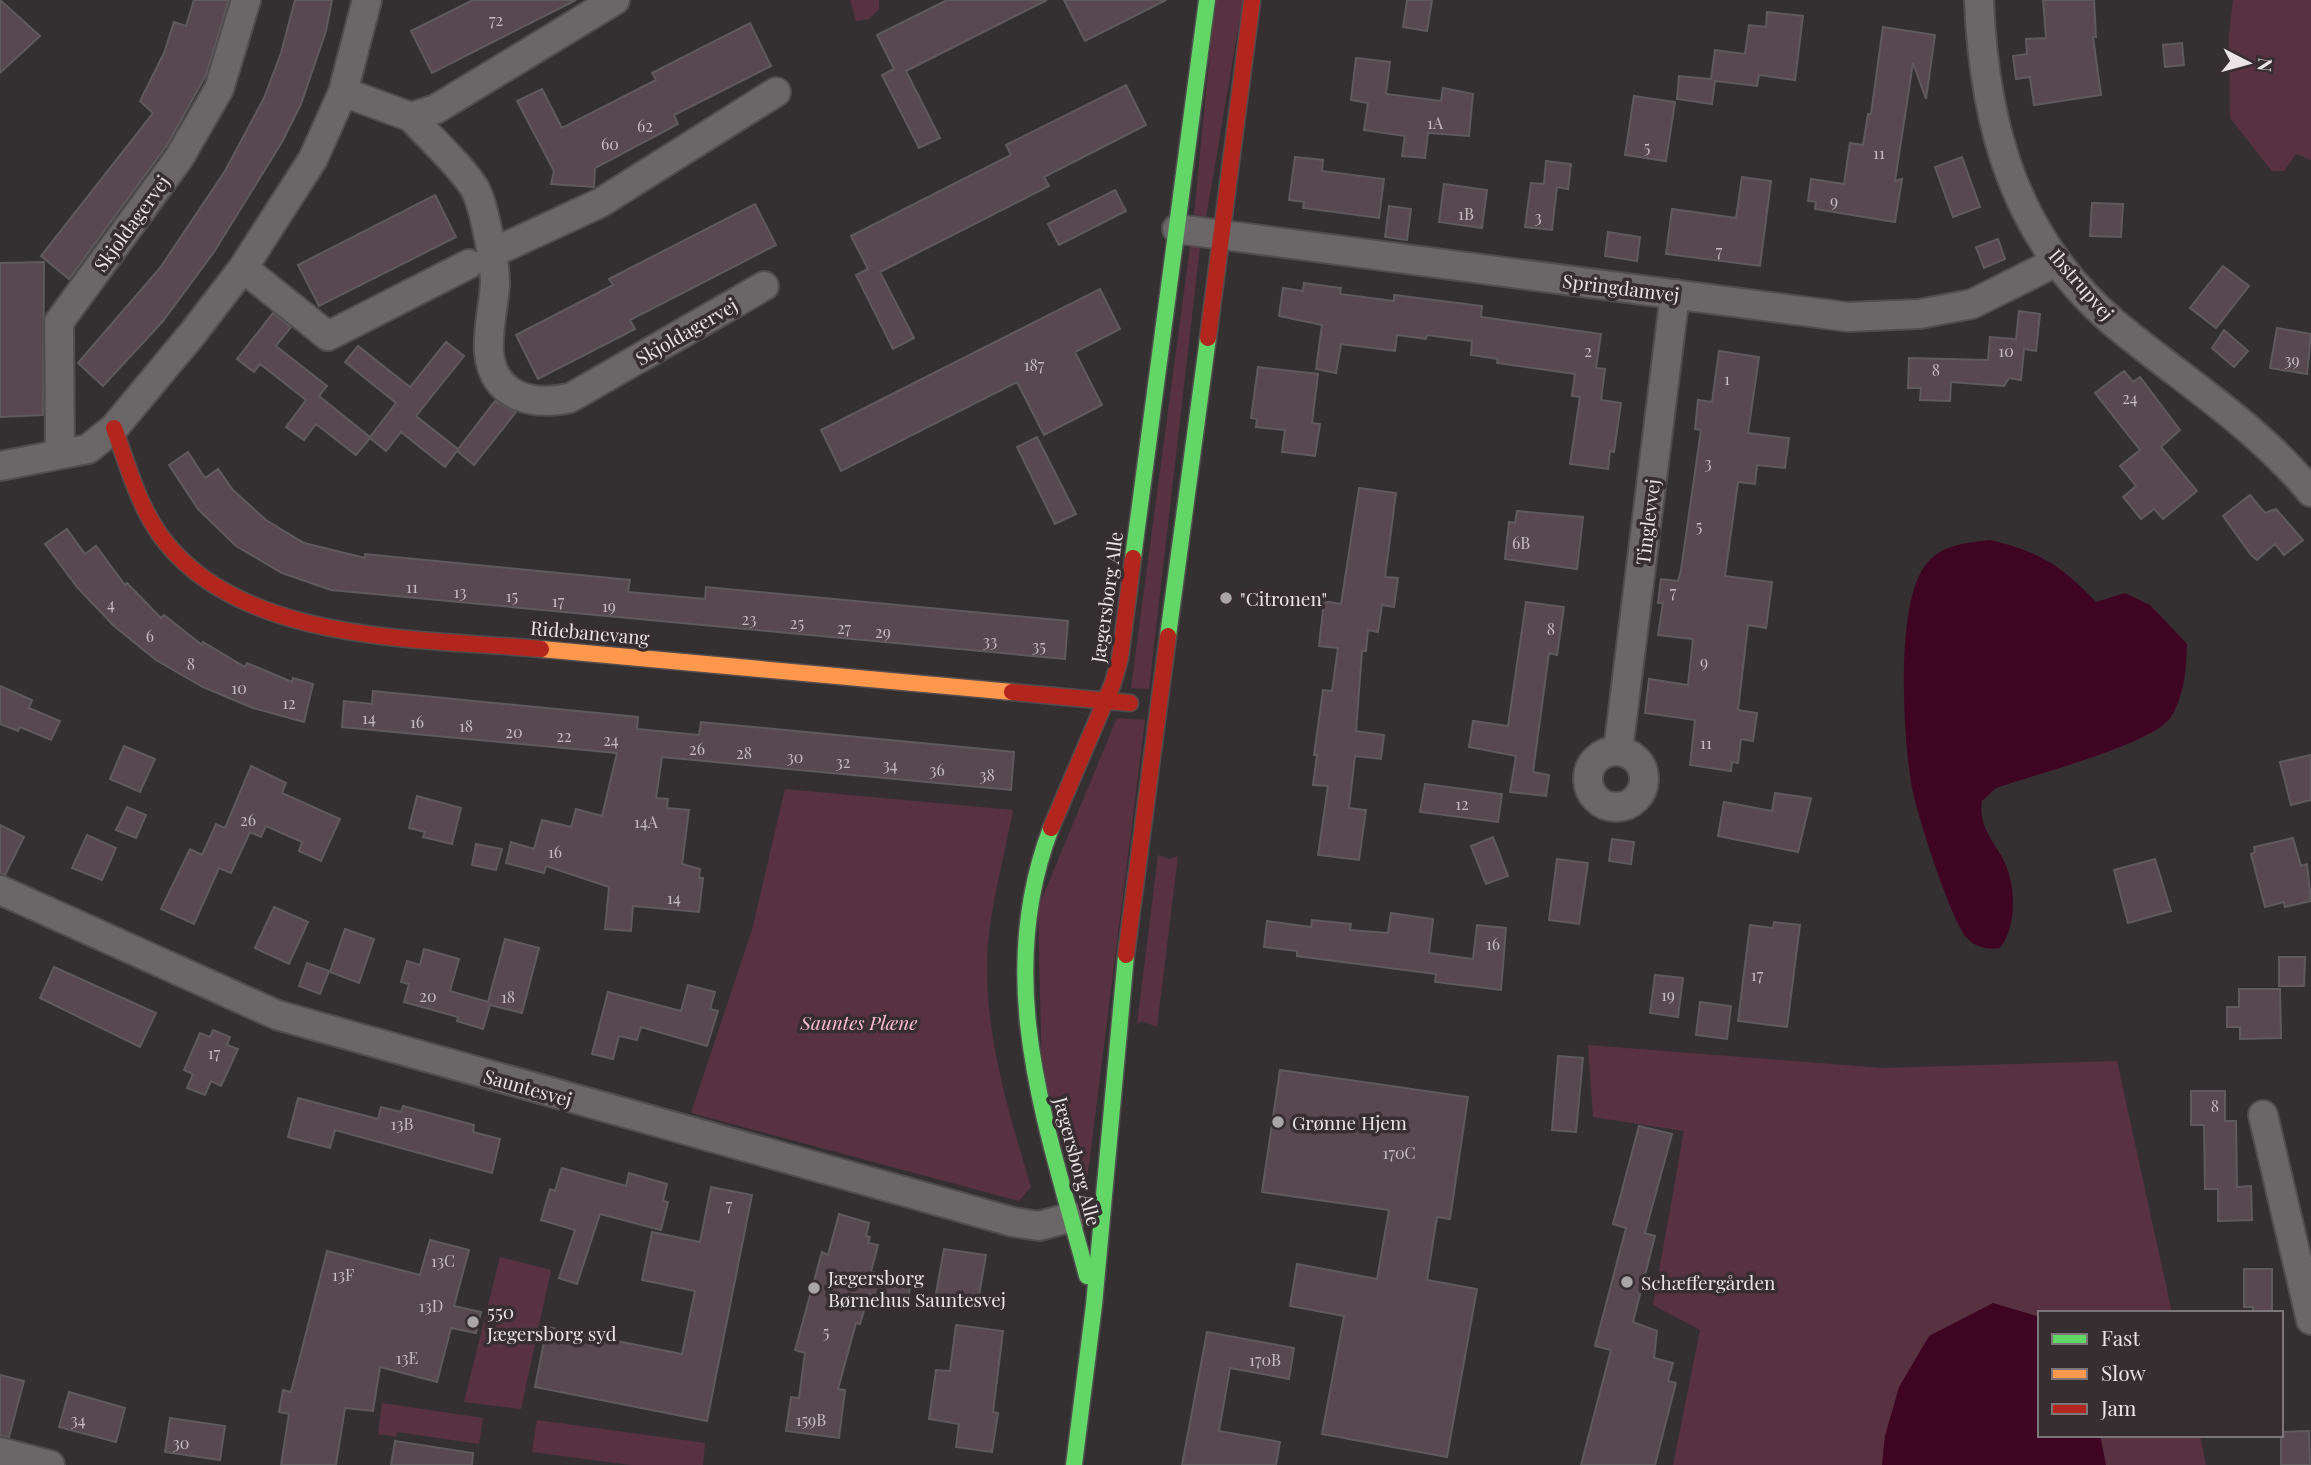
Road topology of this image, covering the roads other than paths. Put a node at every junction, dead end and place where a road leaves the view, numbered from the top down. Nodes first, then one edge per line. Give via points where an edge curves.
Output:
1 (246, 0) edge
2 (367, 0) edge
3 (615, 0) edge
4 (1207, 0) edge
5 (1252, 0) edge
6 (1979, 0) edge
7 (343, 92) junction
8 (776, 92) dead end
9 (411, 117) junction
10 (1177, 229) junction
11 (1221, 234) junction
12 (480, 259) junction
13 (2056, 262) junction
14 (243, 268) junction
15 (764, 286) dead end
16 (1675, 294) junction
17 (114, 428) junction
18 (60, 453) junction
19 (0, 466) edge
20 (2311, 492) edge
21 (1106, 701) junction
22 (1159, 706) junction
23 (1618, 751) dead end
24 (0, 890) edge
25 (2263, 1115) dead end
26 (1072, 1217) junction
27 (1101, 1226) junction
28 (2301, 1234) edge
29 (1094, 1305) junction
30 (2311, 1320) edge
31 (0, 1452) edge
32 (50, 1465) edge
33 (1074, 1465) edge

1 - 18 street, Skjoldagervej via 219,89 186,147 59,322
2 - 7 street
3 - 9 street via 436,109
4 - 10 street, Jægersborg Alle
5 - 11 street, Jægersborg Alle
6 - 13 street, Ibstrupvej via 1981,55 1993,124 2015,190
7 - 9 street, Skjoldagervej
7 - 14 street via 313,159
8 - 12 street via 600,203
9 - 12 street, Skjoldagervej via 475,189
10 - 11 street, Springdamvej
10 - 21 street, Jægersborg Alle via 1120,658
11 - 16 street, Springdamvej
11 - 22 street, Jægersborg Alle
12 - 14 street via 328,336
12 - 15 street, Skjoldagervej via 495,281 489,353 495,372 523,400 545,403 569,398
13 - 16 street, Springdamvej via 1972,304 1919,314 1848,317
13 - 20 street, Ibstrupvej via 2113,321 2242,421
14 - 17 street
16 - 23 street, Tinglevvej
17 - 18 street via 88,449
17 - 21 street, Ridebanevang via 159,533 182,558 230,593 277,615 333,630
18 - 19 street
21 - 22 street, Ridebanevang
21 - 26 street, Jægersborg Alle via 1040,860 1021,973 1033,1072
22 - 27 street, Jægersborg Alle via 1124,973
24 - 26 street, Sauntesvej via 278,1015 1013,1222 1039,1226
25 - 28 street
26 - 27 street
26 - 29 street, Jægersborg Alle
27 - 29 street, Jægersborg Alle
28 - 30 street
29 - 33 street, Jægersborg Alle
31 - 32 street

